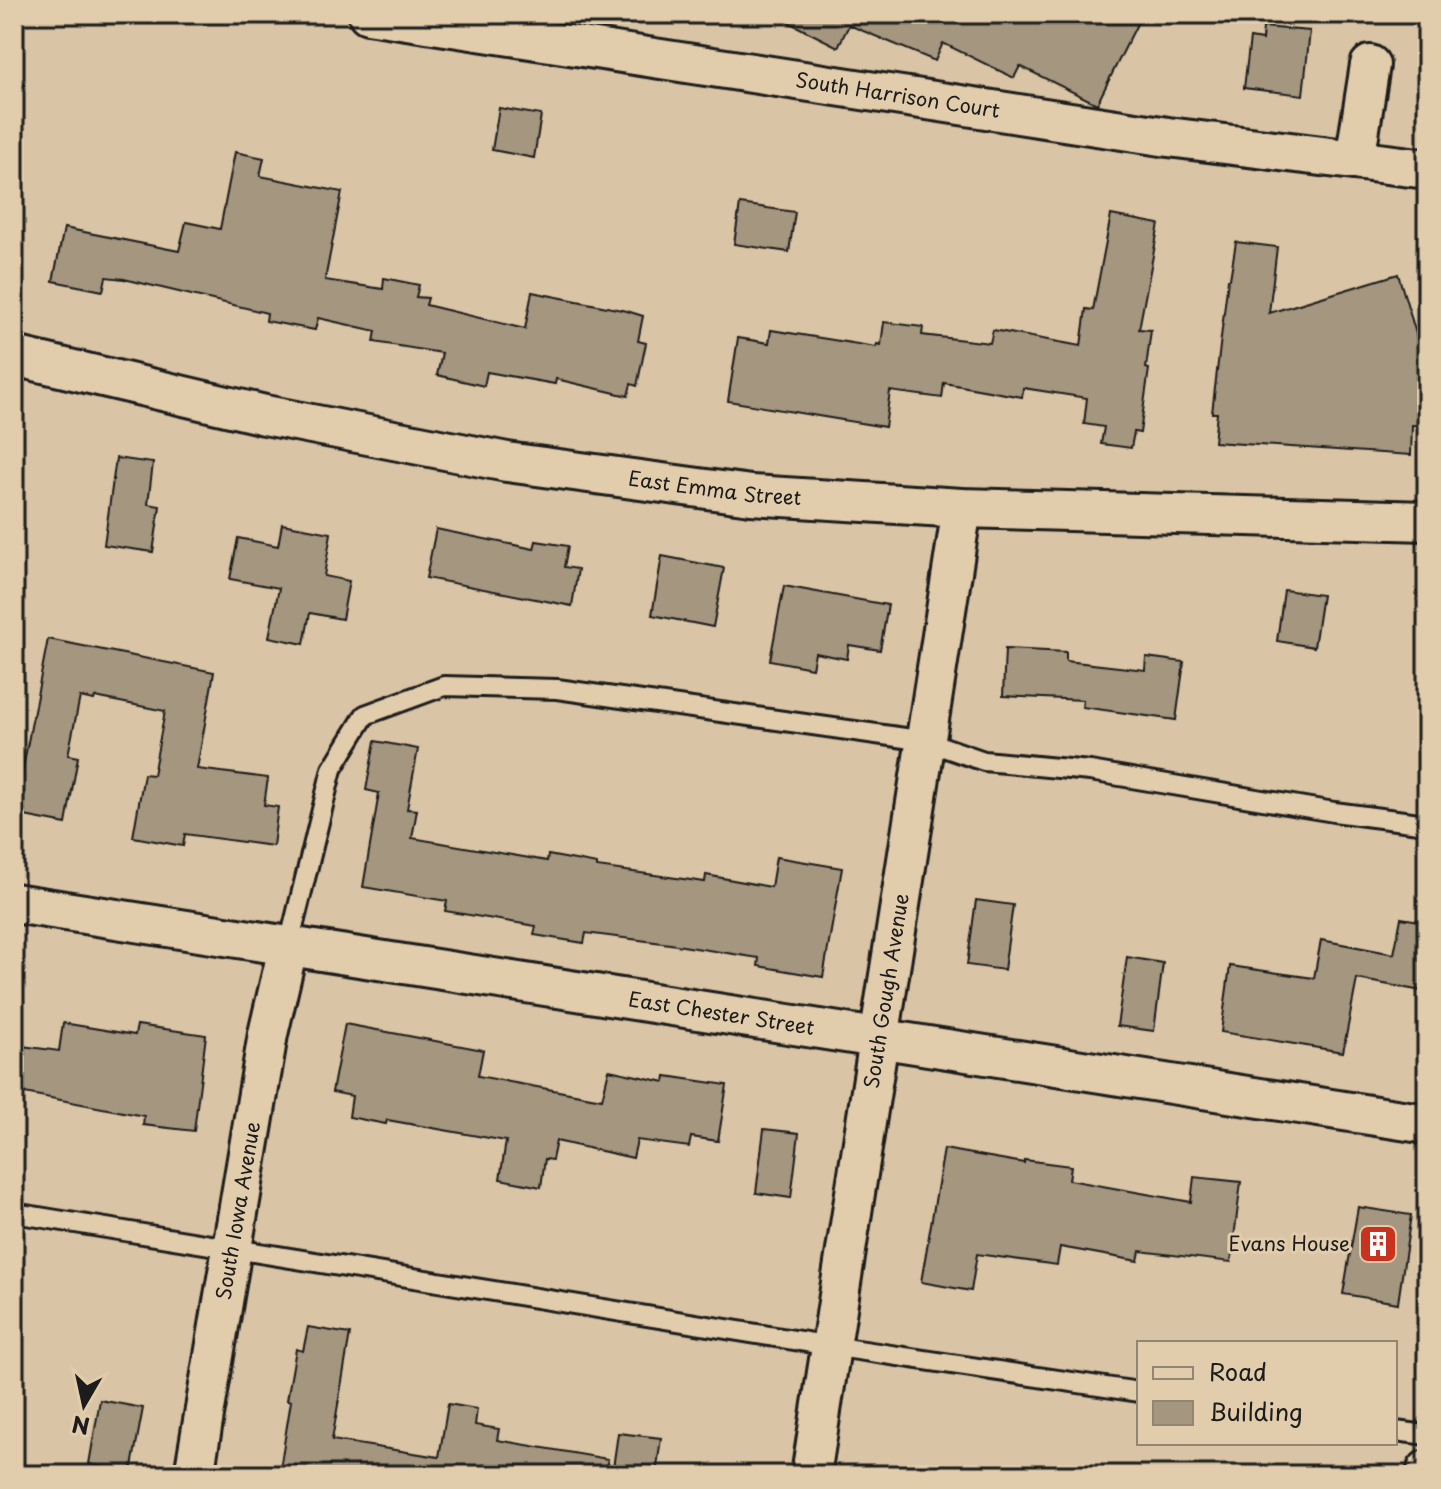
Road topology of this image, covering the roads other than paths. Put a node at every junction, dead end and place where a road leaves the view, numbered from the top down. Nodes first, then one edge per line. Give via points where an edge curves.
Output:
1 (368, 14) edge
2 (1370, 65) dead end
3 (1355, 160) junction
4 (1427, 169) edge
5 (14, 356) edge
6 (962, 508) junction
7 (1427, 521) edge
8 (926, 741) junction
9 (1427, 824) edge
10 (14, 903) edge
11 (288, 948) junction
12 (880, 1038) junction
13 (1427, 1124) edge
14 (14, 1213) edge
15 (232, 1248) junction
16 (831, 1346) junction
17 (1137, 1392) edge
18 (1397, 1431) edge
19 (1427, 1435) edge
20 (194, 1475) edge
21 (811, 1475) edge

1 - 3 street, South Harrison Court via 1168,137
2 - 3 street
3 - 4 street, South Harrison Court
5 - 6 street, East Emma Street via 265,415 507,462 751,495
6 - 7 street, East Emma Street
6 - 8 street, South Gough Avenue
8 - 9 lane via 984,761 1090,771
8 - 11 lane via 557,689 444,686 365,715 332,769
8 - 12 street, South Gough Avenue
10 - 11 street, East Chester Street
11 - 12 street, East Chester Street
11 - 15 street, South Iowa Avenue
12 - 13 street, East Chester Street
12 - 16 street, South Gough Avenue
14 - 15 lane
15 - 16 lane
15 - 20 street, South Iowa Avenue
16 - 17 lane
16 - 21 street, South Gough Avenue
18 - 19 lane

